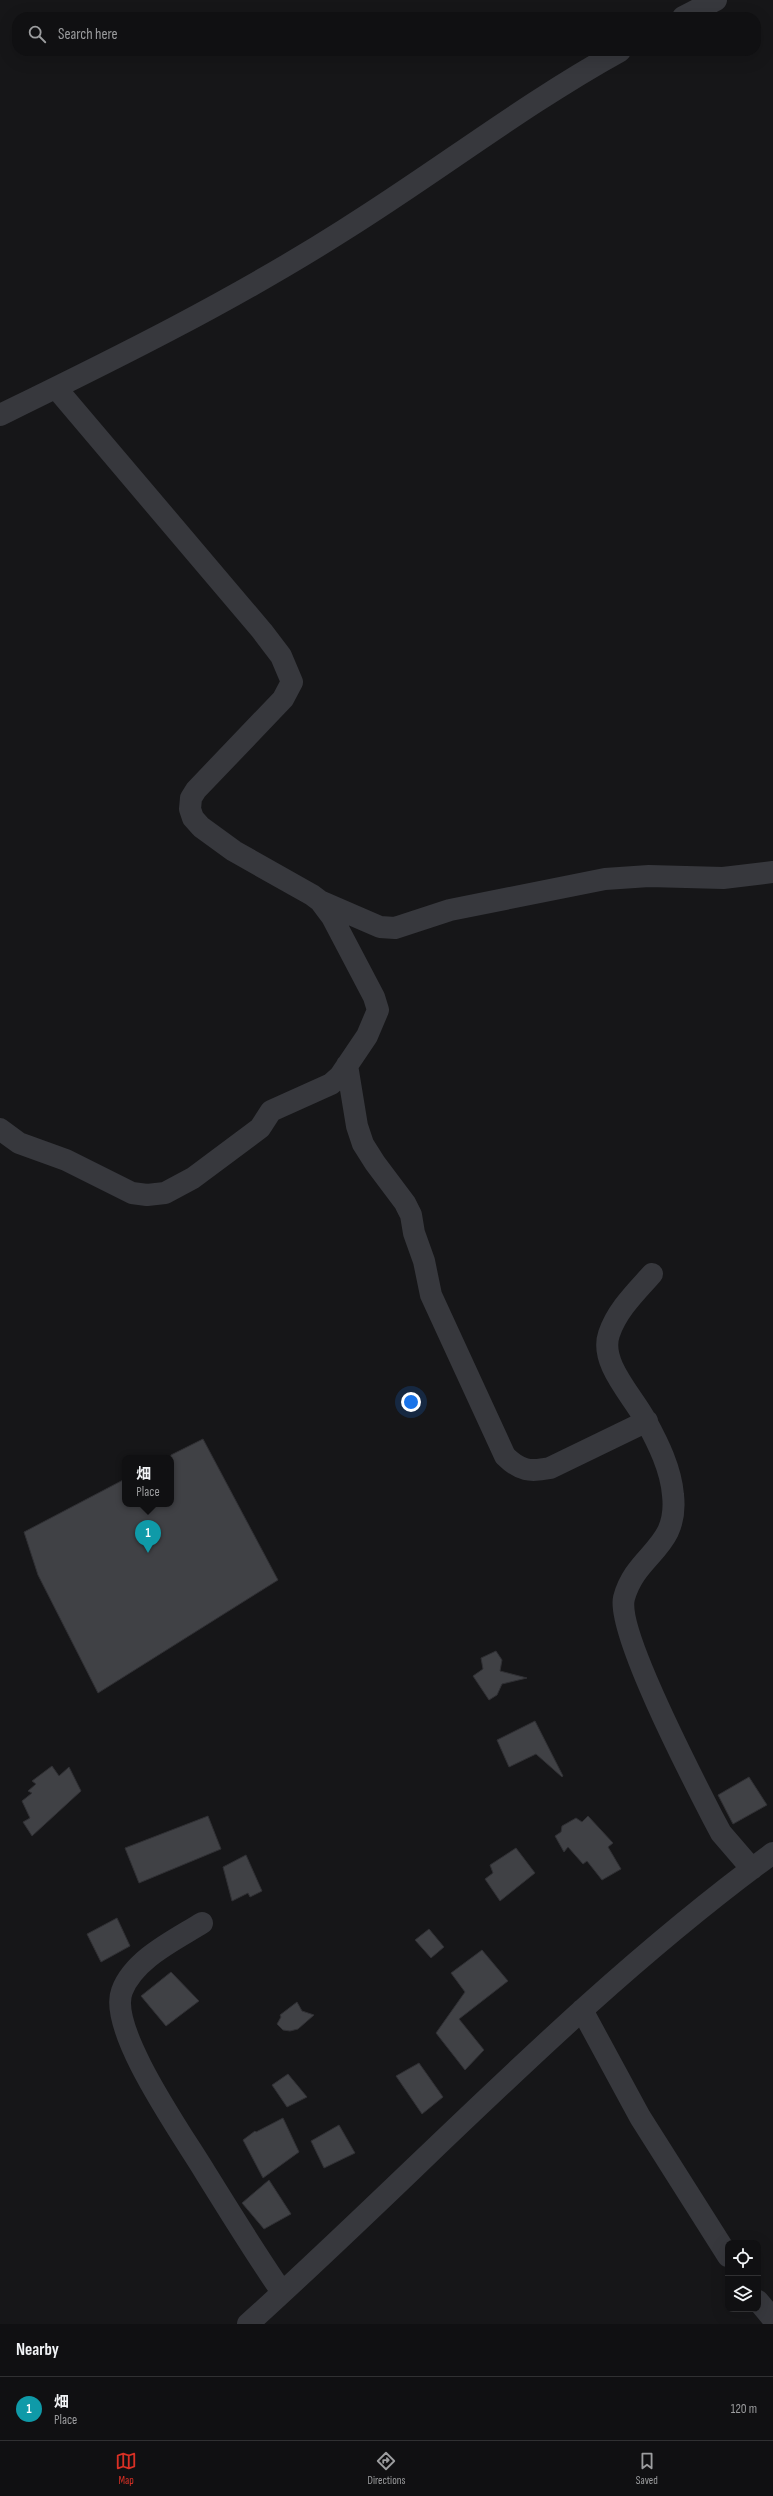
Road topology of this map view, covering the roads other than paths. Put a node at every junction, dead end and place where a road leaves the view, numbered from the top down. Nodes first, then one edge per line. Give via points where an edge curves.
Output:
1 (716, 0) edge
2 (692, 12) edge
3 (612, 56) edge
4 (56, 388) junction
5 (0, 415) edge
6 (773, 872) edge
7 (320, 901) junction
8 (347, 1065) junction
9 (0, 1129) edge
10 (652, 1274) dead end
11 (647, 1421) junction
12 (773, 1853) edge
13 (752, 1869) junction
14 (202, 1923) dead end
15 (582, 2010) junction
16 (725, 2251) edge
17 (282, 2292) junction
18 (761, 2305) edge
19 (773, 2319) edge
20 (248, 2324) edge

1 - 2 street
3 - 4 street via 551,92 316,248 161,334
4 - 5 street
4 - 7 street via 262,631 288,669 292,682 283,699 196,790 191,798 190,808 193,818 211,835
6 - 7 street via 724,878 605,878 450,910 395,928 380,927
7 - 8 street via 332,917 368,984 378,1010 367,1036
8 - 9 street via 331,1084 270,1111 260,1128 194,1178 166,1193 132,1193 66,1160 19,1143
8 - 11 street via 357,1126 363,1144 411,1215 431,1295 505,1456 522,1470 550,1468
10 - 11 street via 617,1318 609,1334 607,1348 618,1376
11 - 13 street via 670,1474 675,1507 670,1532 664,1542 640,1566 626,1591 626,1622 646,1678 713,1818 721,1833
12 - 13 street
13 - 15 street
14 - 17 street via 146,1960 131,1976 120,2000 122,2017 130,2042 153,2087
15 - 16 street via 640,2117
15 - 17 street
17 - 20 street
18 - 19 street

